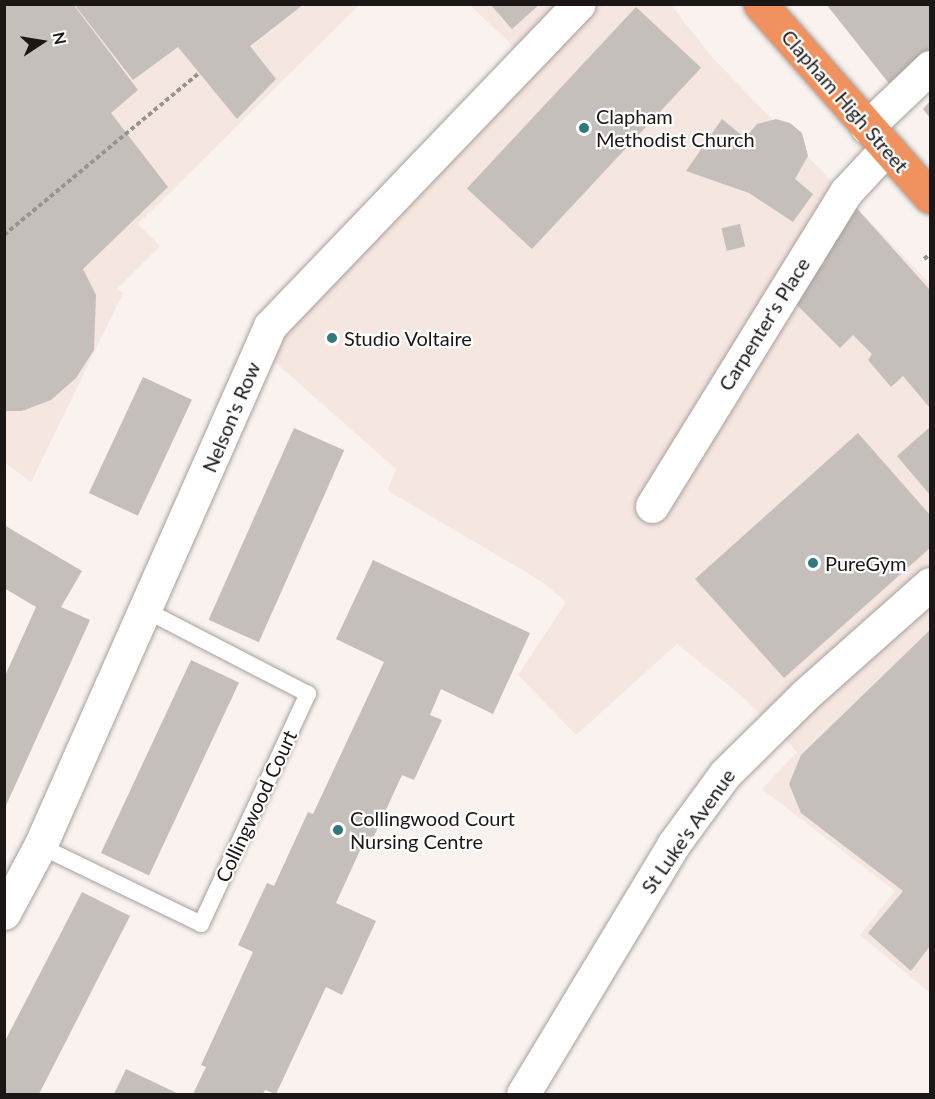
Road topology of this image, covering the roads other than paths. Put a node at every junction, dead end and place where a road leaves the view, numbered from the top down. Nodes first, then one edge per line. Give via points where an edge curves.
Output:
1 (579, 4) edge
2 (760, 4) edge
3 (930, 67) edge
4 (876, 138) junction
5 (930, 197) edge
6 (652, 506) dead end
7 (930, 584) edge
8 (143, 609) junction
9 (40, 846) junction
10 (4, 913) edge
11 (523, 1095) edge

1 - 8 street, Nelson's Row via 270,326 218,452
2 - 4 highway, Clapham High Street
3 - 4 street, Carpenter's Place
4 - 5 highway, Clapham High Street
4 - 6 street, Carpenter's Place
7 - 11 street, St Luke's Avenue via 805,694 724,774 673,845
8 - 9 street, Nelson's Row
8 - 9 lane, Collingwood Court via 308,694 201,924
9 - 10 street, Nelson's Row

